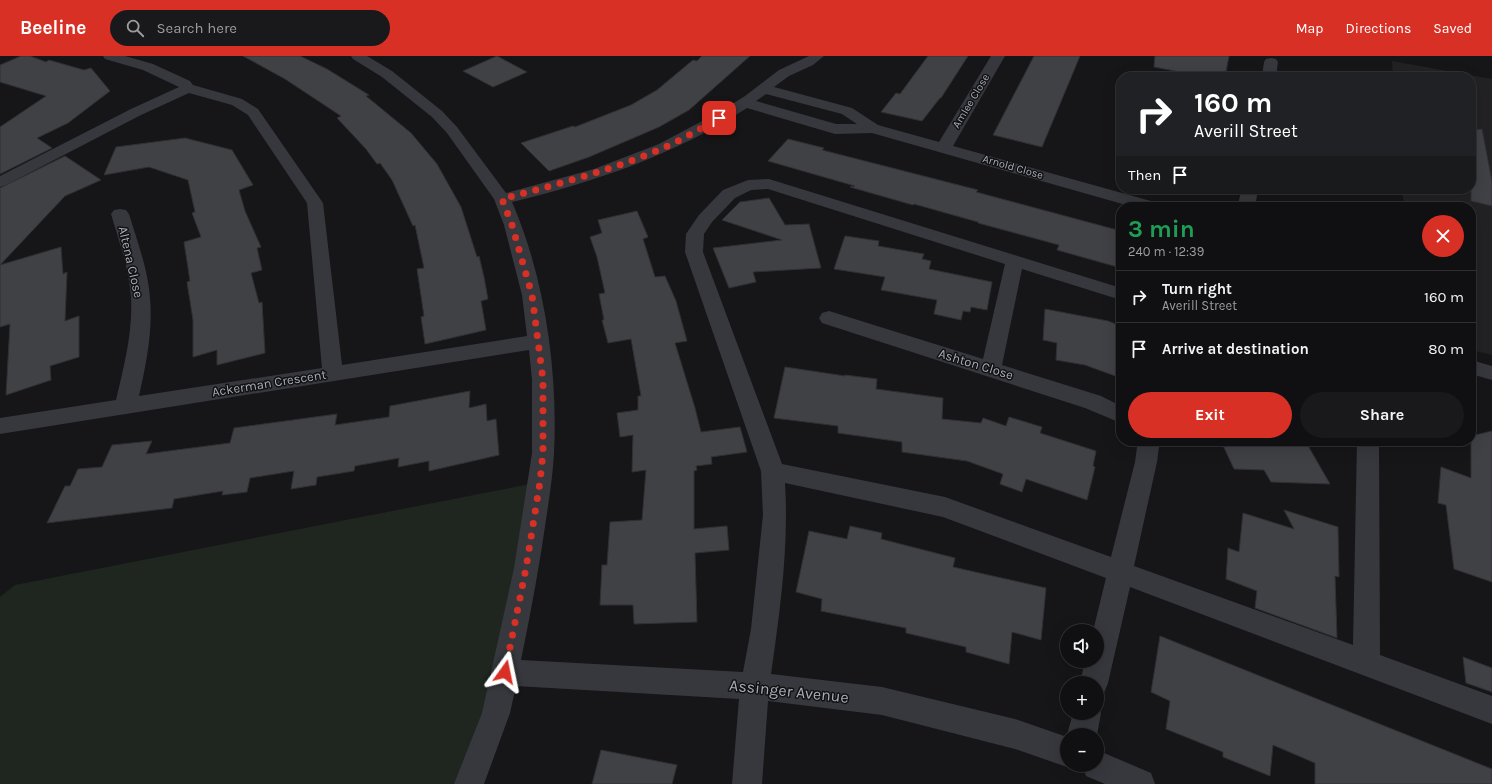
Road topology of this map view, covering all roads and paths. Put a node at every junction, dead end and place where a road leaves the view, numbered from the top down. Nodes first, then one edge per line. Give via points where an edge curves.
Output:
1 (110, 56) edge
2 (358, 56) edge
3 (817, 56) edge
4 (998, 56) edge
5 (1271, 62) dead end
6 (1269, 72) edge
7 (188, 88) junction
8 (765, 89) junction
9 (746, 103) junction
10 (873, 128) junction
11 (944, 147) junction
12 (0, 182) edge
13 (502, 199) junction
14 (1135, 202) edge
15 (120, 214) dead end
16 (1015, 261) junction
17 (1116, 292) edge
18 (829, 318) dead end
19 (539, 341) junction
20 (1476, 368) edge
21 (992, 369) junction
22 (1492, 373) edge
23 (333, 374) junction
24 (126, 405) junction
25 (1116, 413) edge
26 (0, 426) edge
27 (1148, 446) edge
28 (1368, 446) edge
29 (773, 471) junction
30 (1120, 572) junction
31 (1366, 663) junction
32 (505, 672) junction
33 (1096, 676) edge
34 (755, 686) junction
35 (1492, 710) edge
36 (1060, 750) edge
37 (1104, 768) edge
38 (469, 784) edge
39 (747, 784) edge
40 (1140, 784) edge

1 - 7 street via 148,67 185,84
2 - 13 street via 387,74 437,114 452,130
3 - 8 street via 813,60 781,69
4 - 11 street, Amlee Close
5 - 6 street
7 - 12 street
7 - 23 street via 237,102 253,112 315,203
8 - 9 street
8 - 10 street, Arnold Close via 847,111
9 - 10 street, Arnold Close via 835,129
9 - 13 street via 692,134 657,150 579,179
10 - 11 street, Arnold Close
11 - 14 street, Arnold Close
13 - 19 street via 532,295
15 - 24 street, Altena Close via 134,265 141,308 140,331
16 - 17 street
16 - 21 street
16 - 29 street via 769,184 748,185 729,194 705,218 695,234 694,252
18 - 21 street, Ashton Close
19 - 23 street, Ackerman Crescent
19 - 32 street via 543,380 543,452 526,568
20 - 22 street
21 - 25 street, Ashton Close via 1093,402
23 - 24 street, Ackerman Crescent
24 - 26 street, Ackerman Crescent
27 - 30 street
28 - 31 street
29 - 30 street via 945,507
29 - 34 street via 775,515 764,629
30 - 31 street
30 - 33 street
31 - 35 street
32 - 34 street, Assinger Avenue
32 - 38 street via 496,714
34 - 36 street, Assinger Avenue via 882,701 1015,734
34 - 39 street
37 - 40 street

